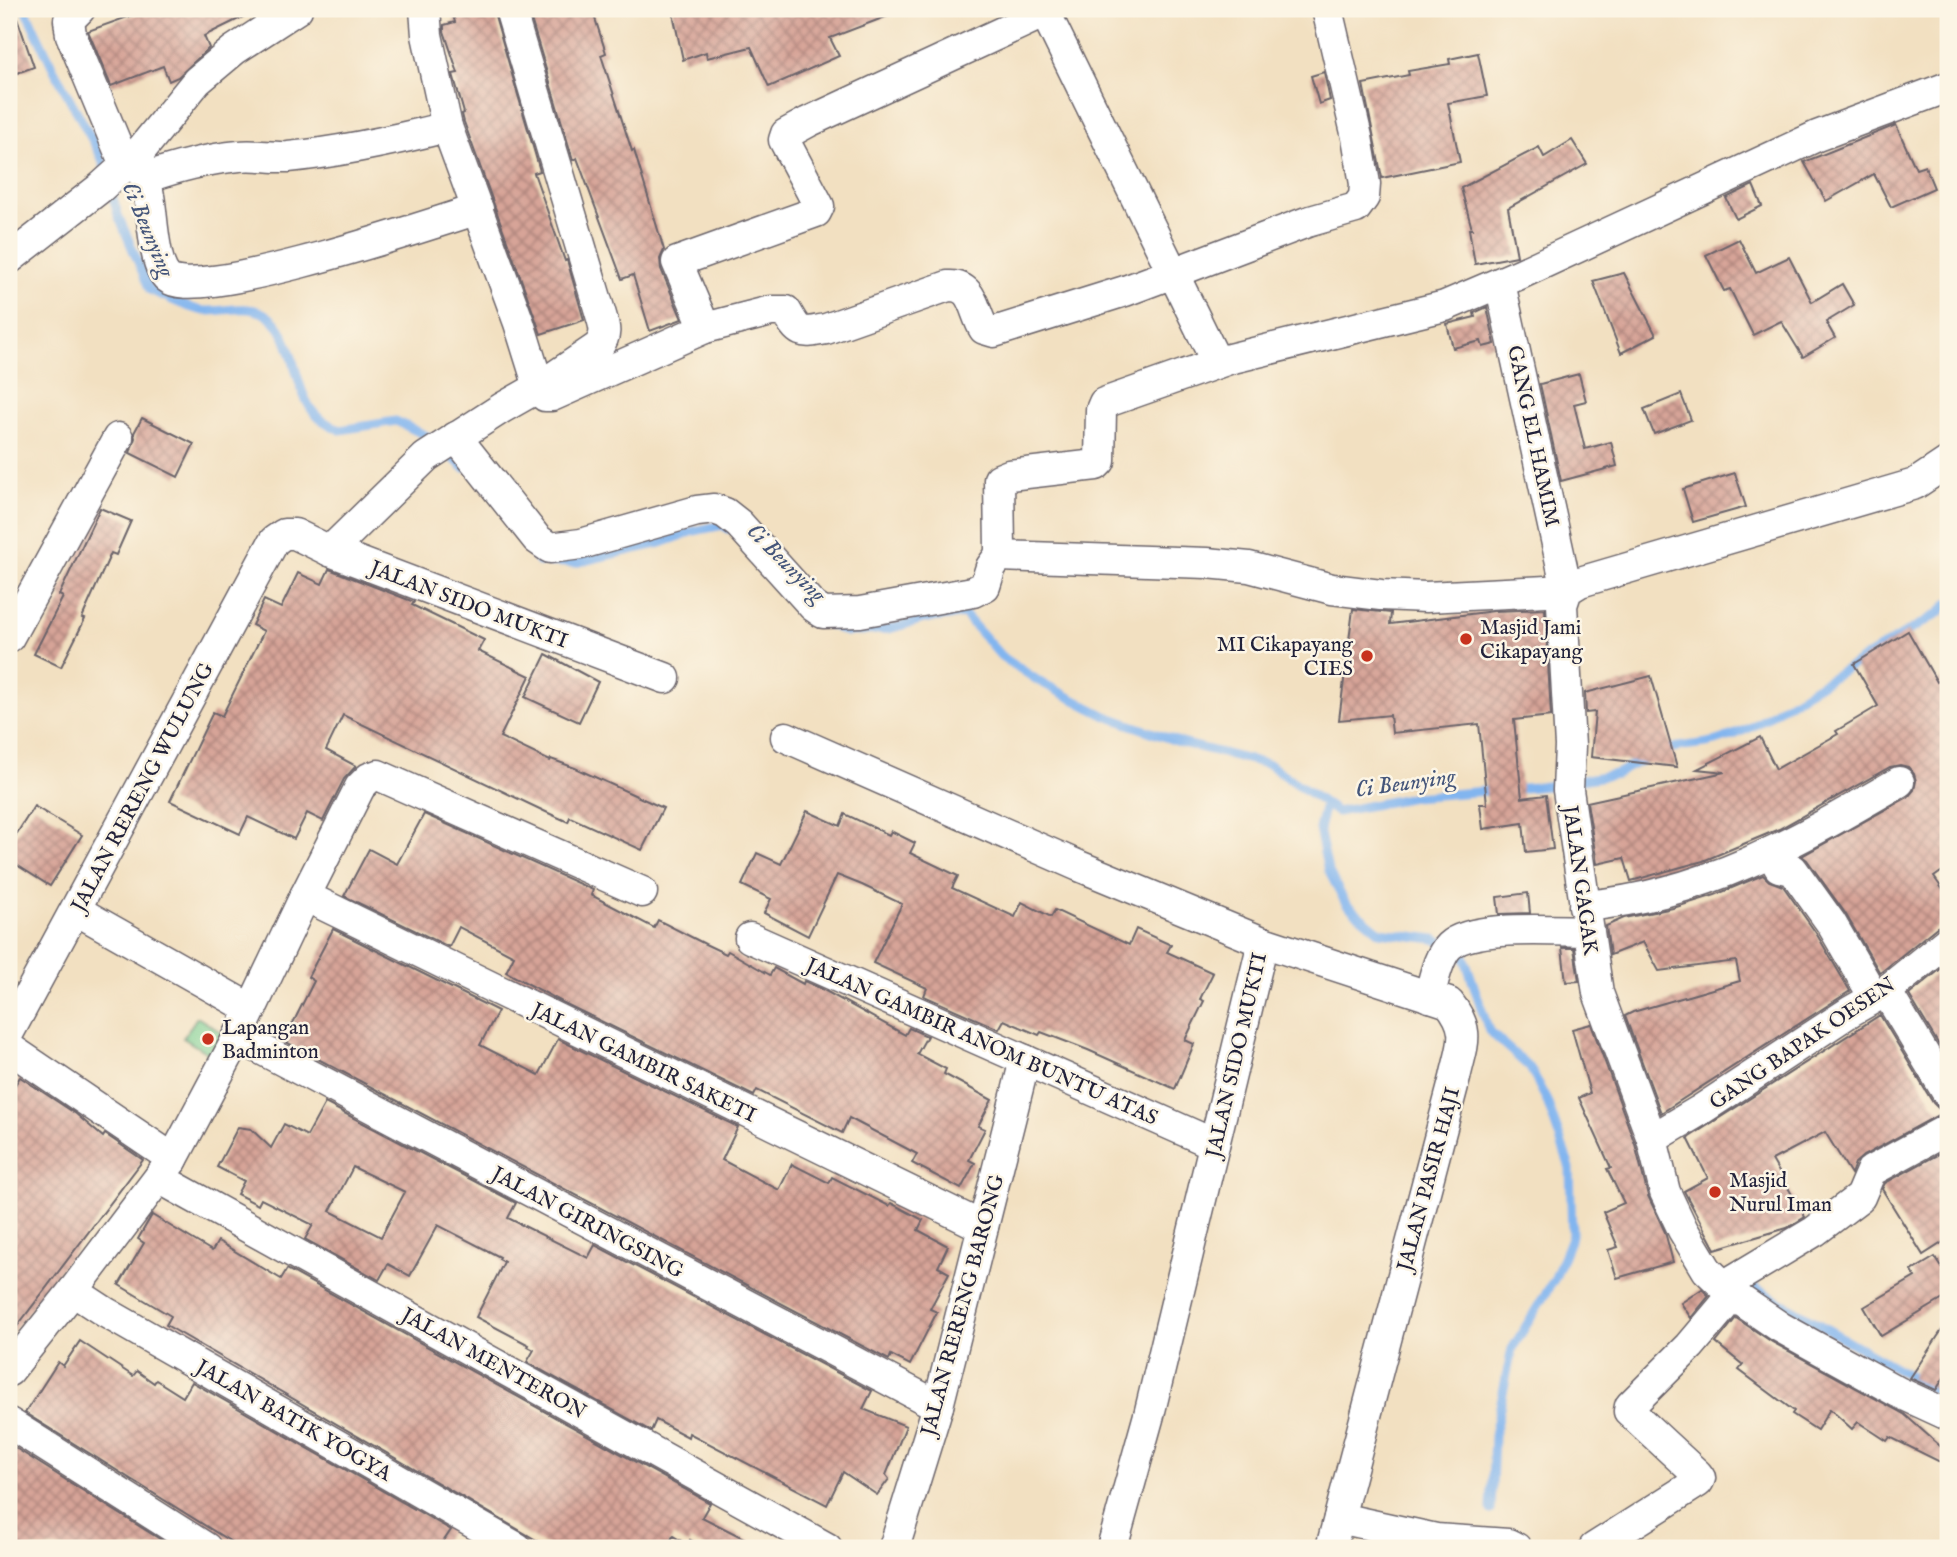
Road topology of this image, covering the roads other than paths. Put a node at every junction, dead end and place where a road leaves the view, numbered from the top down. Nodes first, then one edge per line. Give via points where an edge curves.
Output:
1 (80, 9) edge
2 (297, 9) edge
3 (425, 9) edge
4 (510, 9) edge
5 (1327, 9) edge
6 (1049, 10) edge
7 (1948, 87) edge
8 (447, 127) junction
9 (136, 166) junction
10 (478, 209) junction
11 (9, 259) edge
12 (1173, 273) junction
13 (1500, 283) junction
14 (705, 328) junction
15 (1217, 363) junction
16 (539, 387) junction
17 (464, 432) junction
18 (118, 438) dead end
19 (1948, 462) edge
20 (274, 541) joint
21 (331, 551) junction
22 (999, 556) junction
23 (1567, 590) junction
24 (9, 637) edge
25 (665, 678) dead end
26 (786, 737) dead end
27 (1899, 782) dead end
28 (1770, 852) junction
29 (642, 892) dead end
30 (305, 896) junction
31 (76, 911) junction
32 (1586, 919) junction
33 (750, 938) dead end
34 (1948, 941) edge
35 (1263, 942) junction
36 (1880, 994) junction
37 (1429, 997) junction
38 (251, 1009) junction
39 (9, 1032) edge
40 (238, 1037) junction
41 (9, 1048) edge
42 (1025, 1060) junction
43 (1948, 1094) edge
44 (1948, 1129) edge
45 (1652, 1139) junction
46 (1214, 1143) junction
47 (166, 1169) junction
48 (983, 1227) junction
49 (1729, 1290) junction
50 (73, 1291) junction
51 (9, 1371) edge
52 (938, 1406) junction
53 (1948, 1415) edge
54 (9, 1423) edge
55 (1339, 1518) junction
56 (206, 1548) edge
57 (517, 1548) edge
58 (827, 1548) edge
59 (894, 1548) edge
60 (1112, 1548) edge
61 (1331, 1548) edge
62 (1516, 1548) edge
63 (1594, 1548) edge

1 - 9 street via 69,20 71,35
2 - 9 street via 197,81
3 - 8 street
4 - 16 street via 606,332 598,347
5 - 12 street via 1357,137 1362,202 1356,208
6 - 12 street
6 - 14 street via 786,134 784,140 819,206 816,212 677,262
7 - 13 street via 1817,136
8 - 9 street via 391,141 286,157 242,155 172,169
8 - 10 street
9 - 10 street via 160,266 179,284 302,263
9 - 11 street via 100,188
10 - 16 street
12 - 14 street via 994,331 984,329 969,294 958,285 826,330 802,333 781,310
12 - 15 street
13 - 15 street via 1445,306
13 - 23 street, GANG EL HAMIM
14 - 16 street via 552,396 543,395
15 - 22 street via 1104,403 1096,465 999,479
16 - 17 street
17 - 21 street via 426,457
17 - 22 street via 537,539 550,548 714,509 739,524 823,612 860,612 978,591
18 - 24 street
19 - 23 street via 1915,484 1580,582
20 - 21 street, JALAN SIDO MUKTI via 295,534
20 - 31 street, JALAN RERENG WULUNG
21 - 25 street, JALAN SIDO MUKTI
22 - 23 street via 1249,567 1332,589 1381,595
23 - 32 street, JALAN GAGAK via 1562,605 1568,790
26 - 35 street, JALAN SIDO MUKTI
27 - 28 street
28 - 32 street via 1716,878 1624,903
28 - 36 street via 1779,867 1793,870
29 - 30 street via 378,775 360,787
30 - 38 street
30 - 48 street, JALAN GAMBIR SAKETI
31 - 38 street
31 - 39 street, JALAN RERENG WULUNG
32 - 37 street via 1460,938 1442,955
32 - 45 street, JALAN GAGAK via 1598,993
33 - 42 street, JALAN GAMBIR ANOM BUNTU ATAS
34 - 36 street, GANG BAPAK OESEN
35 - 37 street, JALAN PASIR HAJI
35 - 46 street, JALAN SIDO MUKTI
36 - 43 street
36 - 45 street, GANG BAPAK OESEN
37 - 55 street, JALAN PASIR HAJI via 1449,1003 1461,1018 1465,1034
38 - 40 street
40 - 47 street
40 - 52 street, JALAN GIRINGSING
41 - 47 street, JALAN MENTERON
42 - 46 street, JALAN GAMBIR ANOM BUNTU ATAS
42 - 48 street, JALAN RERENG BARONG
44 - 49 street via 1871,1171 1860,1197
45 - 49 street, JALAN GAGAK via 1665,1192 1683,1230 1707,1270
46 - 60 street, JALAN SIDO MUKTI
47 - 50 street
47 - 58 street, JALAN MENTERON
48 - 52 street, JALAN RERENG BARONG
49 - 53 street, JALAN GAGAK via 1816,1348
49 - 63 street via 1690,1346 1629,1411 1697,1474 1698,1482
50 - 51 street
50 - 57 street, JALAN BATIK YOGYA
52 - 59 street, JALAN RERENG BARONG
54 - 56 street
55 - 61 street, JALAN PASIR HAJI
55 - 62 street via 1436,1539

